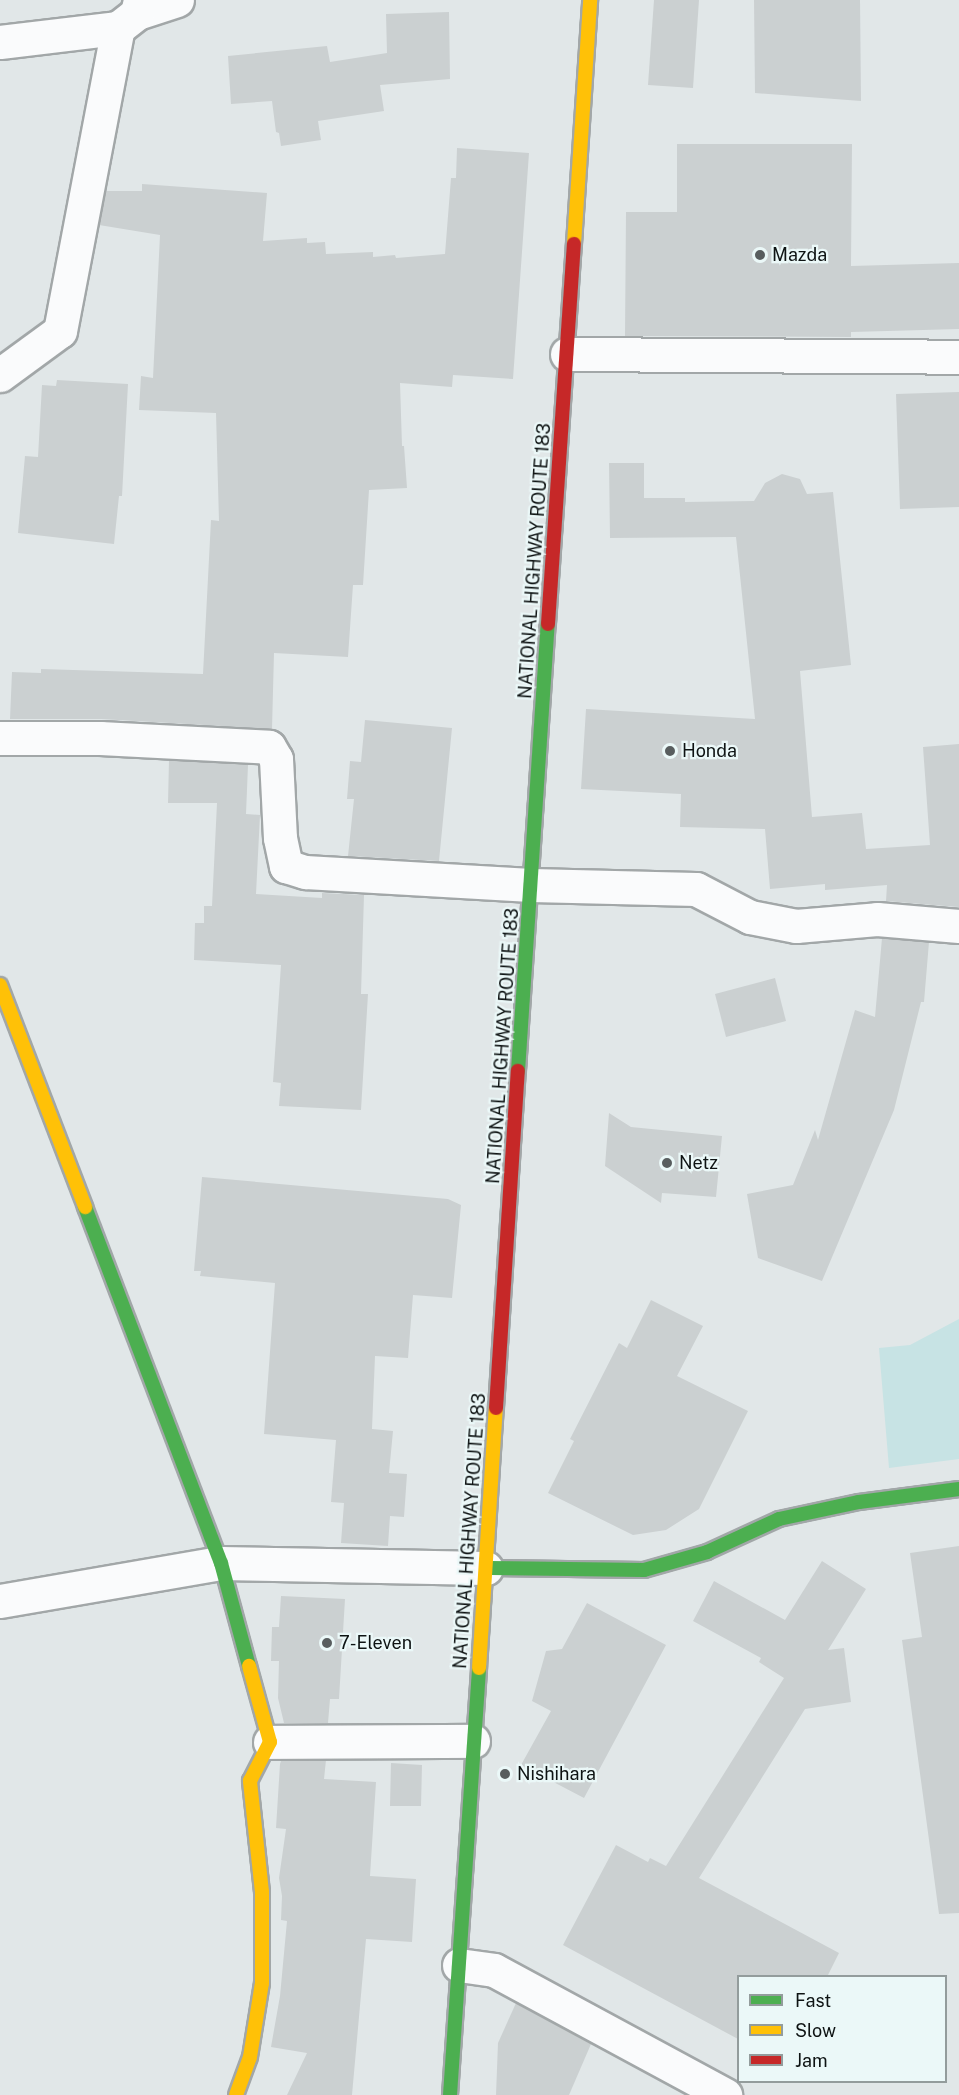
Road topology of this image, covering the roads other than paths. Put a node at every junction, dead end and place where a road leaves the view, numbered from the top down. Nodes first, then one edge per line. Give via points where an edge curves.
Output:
1 (177, 0) edge
2 (590, 0) edge
3 (132, 13) edge
4 (0, 42) edge
5 (567, 354) junction
6 (959, 357) edge
7 (0, 375) edge
8 (0, 738) edge
9 (531, 885) junction
10 (959, 926) edge
11 (0, 985) edge
12 (959, 1490) edge
13 (221, 1563) junction
14 (486, 1568) junction
15 (0, 1600) edge
16 (473, 1741) junction
17 (270, 1742) junction
18 (459, 1965) junction
19 (236, 2095) edge
20 (450, 2095) edge
21 (724, 2095) edge

1 - 3 street
2 - 5 main road, NATIONAL HIGHWAY ROUTE 183
3 - 4 street
3 - 7 street via 60,331
5 - 6 street
5 - 9 main road, NATIONAL HIGHWAY ROUTE 183
8 - 9 street via 100,738 269,747 276,759 280,838 286,866 304,872
9 - 10 street via 696,890 750,917 796,926 877,919
9 - 14 main road, NATIONAL HIGHWAY ROUTE 183
11 - 13 main road
12 - 14 main road via 859,1502 779,1519 707,1552 644,1570
13 - 14 street
13 - 15 street
13 - 17 main road
14 - 16 main road, NATIONAL HIGHWAY ROUTE 183
16 - 17 street
16 - 18 main road, NATIONAL HIGHWAY ROUTE 183
17 - 19 main road via 250,1781 262,1892 262,1983 250,2057
18 - 20 main road, NATIONAL HIGHWAY ROUTE 183
18 - 21 street via 494,1970

